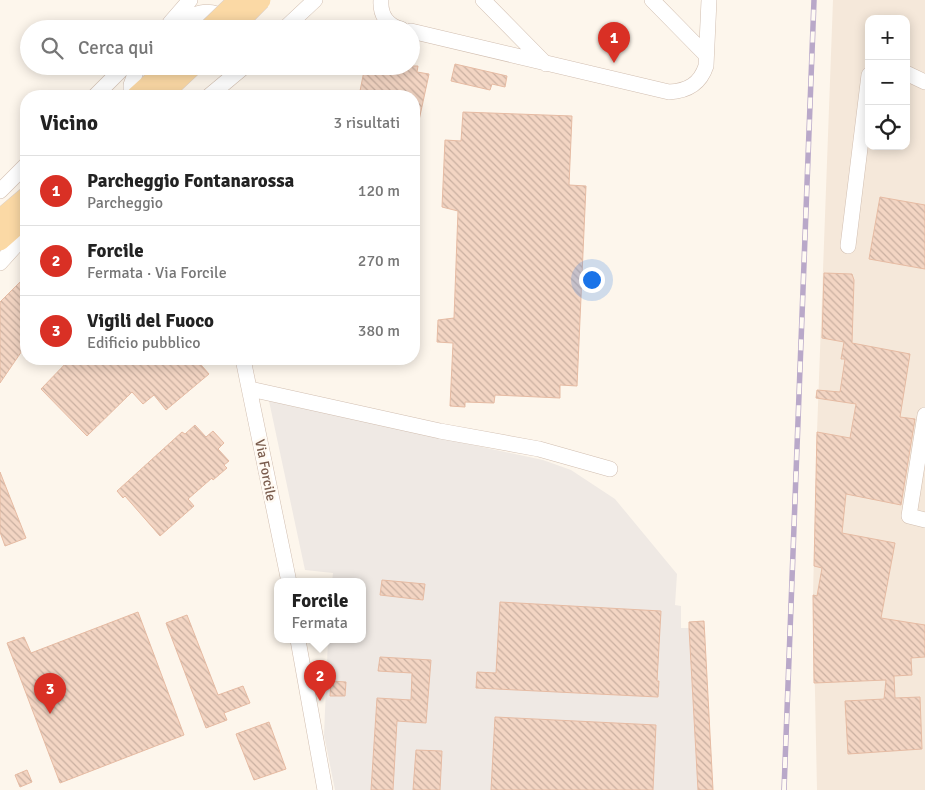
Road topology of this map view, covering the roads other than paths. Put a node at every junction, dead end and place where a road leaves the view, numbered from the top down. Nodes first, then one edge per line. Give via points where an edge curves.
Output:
1 (190, 0) edge
2 (238, 0) edge
3 (261, 0) edge
4 (314, 0) edge
5 (381, 0) edge
6 (483, 0) edge
7 (652, 0) edge
8 (709, 0) edge
9 (173, 20) edge
10 (183, 20) edge
11 (217, 20) edge
12 (230, 20) edge
13 (241, 20) edge
14 (293, 20) edge
15 (386, 20) edge
16 (420, 33) edge
17 (706, 55) junction
18 (546, 64) junction
19 (116, 75) edge
20 (134, 75) edge
21 (159, 75) edge
22 (183, 75) edge
23 (227, 75) edge
24 (235, 75) edge
25 (910, 75) edge
26 (925, 82) edge
27 (101, 90) edge
28 (131, 90) edge
29 (143, 90) edge
30 (167, 90) edge
31 (218, 90) edge
32 (218, 90) edge
33 (865, 105) edge
34 (20, 171) edge
35 (0, 191) edge
36 (20, 201) edge
37 (0, 219) edge
38 (20, 223) edge
39 (0, 241) edge
40 (20, 241) edge
41 (848, 246) dead end
42 (0, 263) edge
43 (244, 365) edge
44 (250, 389) junction
45 (925, 416) edge
46 (610, 469) dead end
47 (925, 520) edge
48 (287, 578) edge
49 (299, 643) edge
50 (325, 790) edge

1 - 9 street
2 - 11 main road, bridge
3 - 13 main road, bridge
4 - 14 street
5 - 15 street
6 - 18 street
7 - 17 street
8 - 17 street
10 - 12 street via 208,11
16 - 18 street
17 - 18 street via 703,75 690,88 680,92
19 - 27 street
20 - 28 street
21 - 29 main road
22 - 30 main road
23 - 31 street
24 - 32 street
25 - 26 street
33 - 41 street
34 - 35 street
36 - 37 main road
38 - 39 main road
40 - 42 street
43 - 44 street, Via Forcile
44 - 46 street via 440,431 539,449
44 - 48 street, Via Forcile
45 - 47 street via 909,516
49 - 50 street

